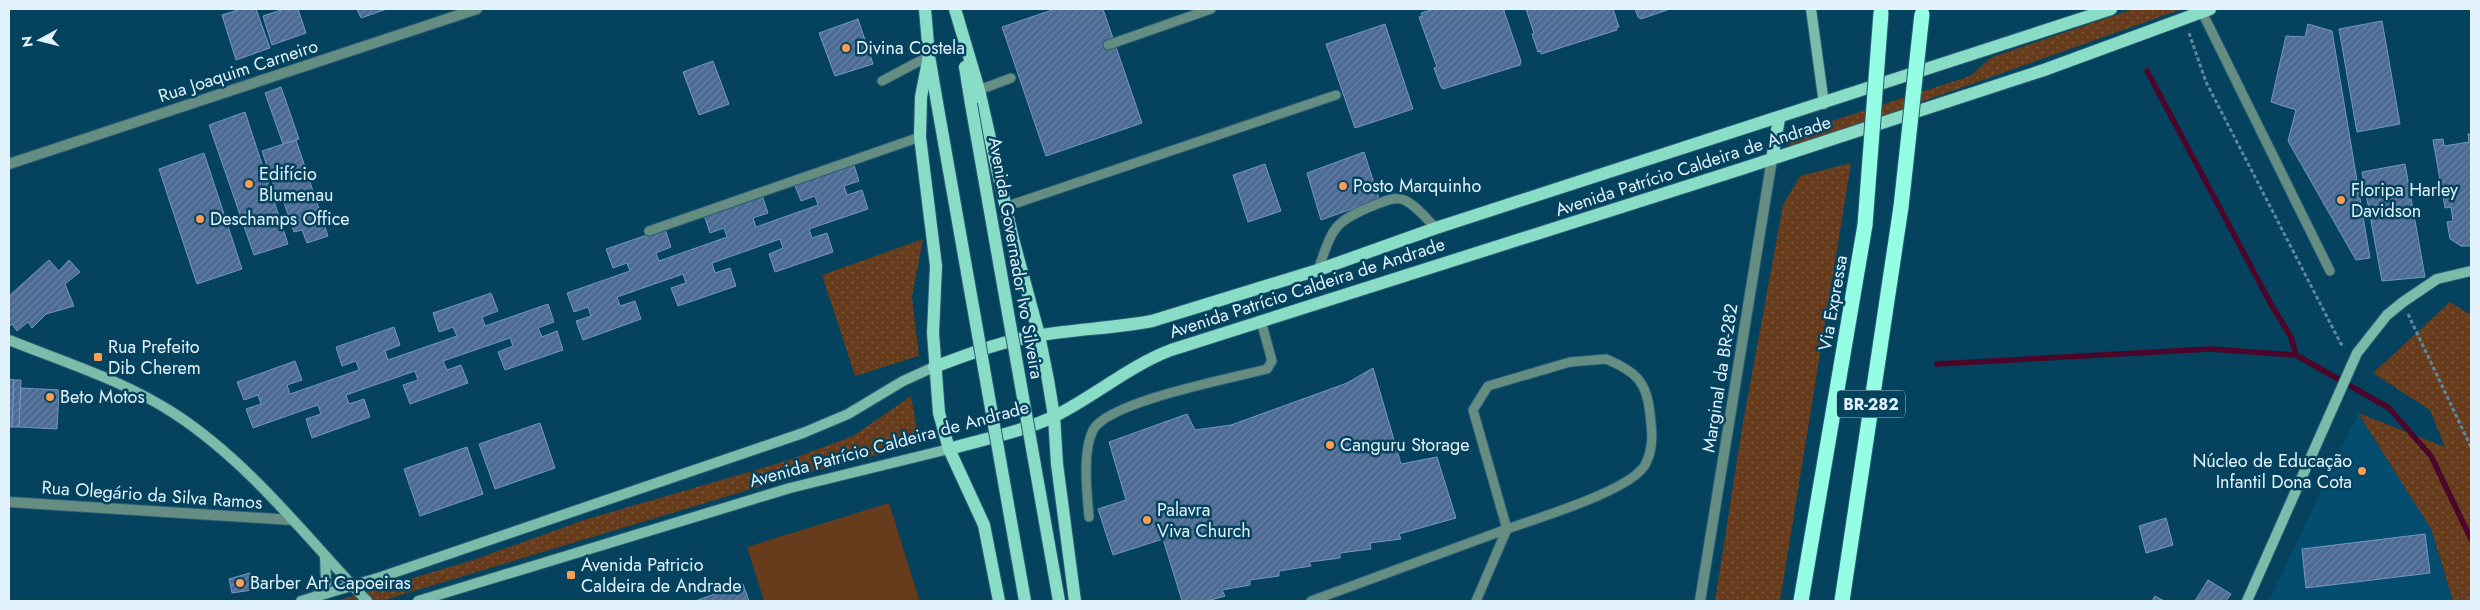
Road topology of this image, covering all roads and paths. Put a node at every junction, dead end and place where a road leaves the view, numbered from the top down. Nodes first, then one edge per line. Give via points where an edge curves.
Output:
1 (477, 9) edge
2 (925, 9) edge
3 (955, 9) edge
4 (1211, 9) edge
5 (1812, 9) edge
6 (2111, 9) edge
7 (1881, 11) edge
8 (2206, 11) edge
9 (1922, 12) edge
10 (2185, 20) junction
11 (1108, 45) dead end
12 (929, 56) junction
13 (1011, 78) dead end
14 (882, 81) dead end
15 (978, 90) junction
16 (1336, 95) dead end
17 (1824, 104) junction
18 (1778, 119) junction
19 (920, 137) junction
20 (1772, 159) junction
21 (9, 164) edge
22 (1005, 207) junction
23 (1436, 228) junction
24 (649, 231) dead end
25 (1318, 270) junction
26 (2330, 271) dead end
27 (2471, 271) edge
28 (2403, 302) junction
29 (1261, 321) junction
30 (1039, 335) junction
31 (9, 340) edge
32 (2354, 357) junction
33 (934, 367) junction
34 (1054, 416) junction
35 (2471, 447) edge
36 (949, 449) junction
37 (9, 502) edge
38 (1089, 517) dead end
39 (292, 520) junction
40 (1507, 529) junction
41 (325, 556) junction
42 (352, 586) junction
43 (316, 597) junction
44 (433, 599) edge
45 (302, 601) edge
46 (367, 601) edge
47 (418, 601) edge
48 (999, 601) edge
49 (1026, 601) edge
50 (1059, 601) edge
51 (1075, 601) edge
52 (1311, 601) edge
53 (1476, 601) edge
54 (1700, 601) edge
55 (1801, 601) edge
56 (1842, 601) edge
57 (2247, 601) edge

1 - 21 street, Rua Joaquim Carneiro
2 - 12 main road
3 - 15 main road
3 - 50 main road, Avenida Governador Ivo Silveira, bridge
4 - 11 lane
5 - 17 main road
6 - 17 main road, Avenida Patrício Caldeira de Andrade
7 - 55 highway, Via Expressa / BR-282, bridge via 1865,225
8 - 10 main road, Avenida Patrício Caldeira de Andrade
8 - 26 lane
9 - 56 highway, BR-282, bridge via 1901,207
10 - 20 main road, Avenida Patrício Caldeira de Andrade
10 - 32 path via 2206,82 2341,344
12 - 14 lane
12 - 19 main road via 921,97
12 - 49 main road, bridge
13 - 15 lane
15 - 22 main road
16 - 22 lane
17 - 18 main road, Avenida Patrício Caldeira de Andrade
18 - 20 main road
18 - 23 main road, Avenida Patrício Caldeira de Andrade
19 - 24 lane
19 - 33 main road via 936,266
20 - 29 main road, Avenida Patrício Caldeira de Andrade
20 - 54 street, Marginal da BR-282
22 - 30 main road
23 - 25 main road, Avenida Patrício Caldeira de Andrade
23 - 25 lane via 1408,202 1392,199 1342,220 1332,232
25 - 30 main road, Avenida Patrício Caldeira de Andrade via 1152,321
27 - 28 main road via 2437,279
28 - 32 main road via 2387,315
28 - 35 path
29 - 34 main road, Avenida Patrício Caldeira de Andrade via 1145,360
29 - 38 lane via 1272,361 1267,369 1138,402 1098,423 1092,432 1086,470
30 - 33 main road, Avenida Patrício Caldeira de Andrade via 996,345
30 - 34 main road
31 - 39 main road via 145,396 175,414 228,456
32 - 57 main road
33 - 36 main road via 939,413
33 - 42 main road, Avenida Patrício Caldeira de Andrade via 903,381 848,414 803,433
34 - 36 main road, Avenida Patrício Caldeira de Andrade via 1008,434
34 - 51 main road
36 - 44 main road, Avenida Patrício Caldeira de Andrade via 790,488
36 - 48 main road via 984,525
37 - 39 street, Rua Olegário da Silva Ramos
39 - 41 main road
40 - 40 lane via 1612,490 1634,478 1646,464 1652,439 1648,393 1628,368 1606,359 1570,362 1488,386 1479,397 1473,410
40 - 52 lane
40 - 53 lane
41 - 42 main road
41 - 43 main road via 326,583
42 - 43 main road, Avenida Patrício Caldeira de Andrade
42 - 46 main road
43 - 45 main road, Avenida Patrício Caldeira de Andrade
44 - 47 main road, Avenida Patrício Caldeira de Andrade

